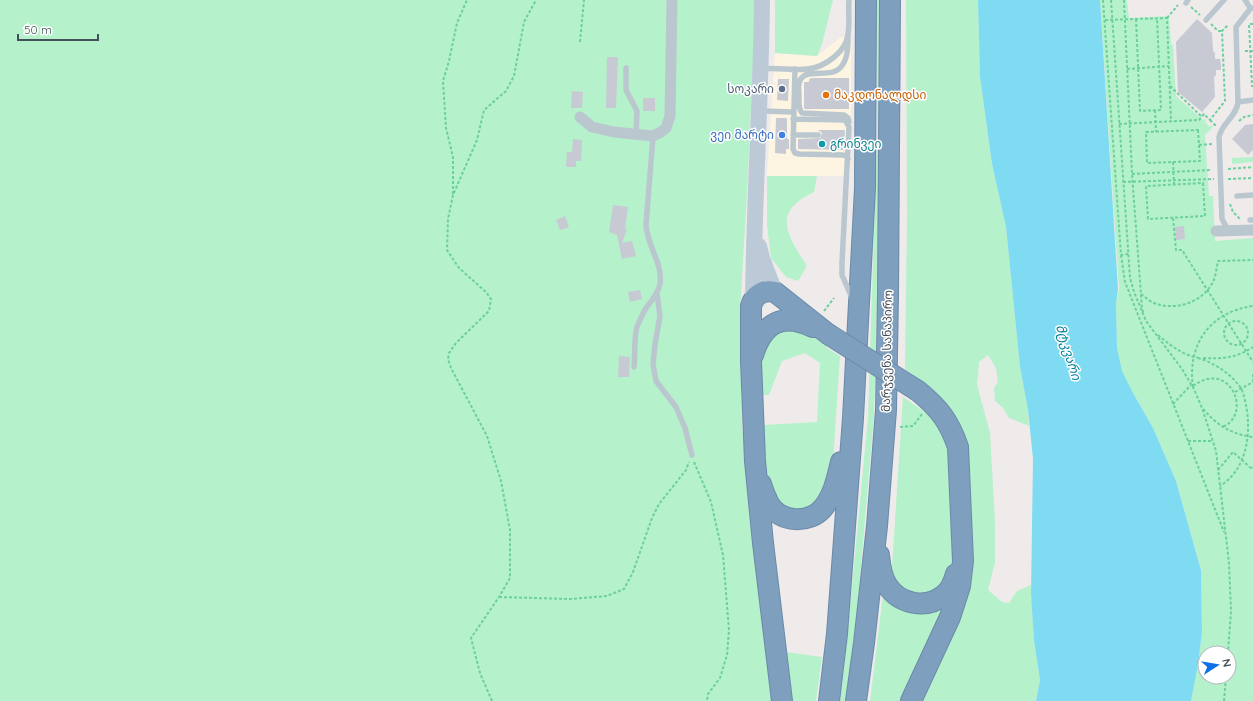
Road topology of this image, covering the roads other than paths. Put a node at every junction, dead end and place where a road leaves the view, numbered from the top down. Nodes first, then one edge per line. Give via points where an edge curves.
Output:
1 (672, 0) edge
2 (762, 0) edge
3 (848, 0) edge
4 (866, 0) edge
5 (890, 0) edge
6 (1224, 0) edge
7 (1244, 0) edge
8 (1251, 9) edge
9 (1206, 20) dead end
10 (848, 36) junction
11 (626, 68) dead end
12 (761, 69) junction
13 (795, 69) junction
14 (1253, 100) edge
15 (1238, 102) junction
16 (760, 111) junction
17 (794, 112) junction
18 (580, 117) dead end
19 (793, 119) junction
20 (849, 127) junction
21 (636, 134) junction
22 (793, 135) junction
23 (818, 135) dead end
24 (653, 136) junction
25 (848, 159) junction
26 (1253, 195) edge
27 (1237, 196) dead end
28 (754, 219) junction
29 (1252, 223) edge
30 (1228, 230) junction
31 (1216, 231) dead end
32 (658, 294) junction
33 (779, 296) junction
34 (752, 306) junction
35 (858, 314) junction
36 (775, 324) junction
37 (828, 334) junction
38 (751, 361) junction
39 (634, 367) dead end
40 (853, 418) junction
41 (692, 455) road end
42 (755, 461) junction
43 (877, 526) junction
44 (962, 540) junction
45 (782, 701) edge
46 (829, 701) edge
47 (856, 701) edge
48 (911, 701) edge

1 - 24 street via 670,116 666,128
2 - 12 street
3 - 10 lane
4 - 35 highway via 865,188
5 - 43 highway, მარჯვენა სანაპირო via 886,410
6 - 9 lane
7 - 8 lane
8 - 15 lane via 1236,27
10 - 13 lane via 841,50 821,66
10 - 20 lane via 843,65 834,72 808,74 802,77 799,83 799,102 802,114 844,115 848,118
11 - 21 lane via 626,90 637,111
12 - 13 lane
12 - 16 street
13 - 17 lane
14 - 15 lane
15 - 30 lane via 1238,108 1220,131 1219,137 1222,219
16 - 17 lane
16 - 28 street
17 - 19 lane
18 - 21 street via 592,127
19 - 20 lane via 845,120
19 - 22 lane
20 - 25 lane
21 - 24 street
22 - 23 lane
22 - 25 lane via 795,153 843,155
24 - 32 lane via 646,232 660,272
25 - 35 lane via 842,275
26 - 27 lane
28 - 33 street via 762,258
28 - 34 street
29 - 30 street
30 - 31 street
32 - 39 lane via 646,309 636,329
32 - 41 lane via 660,316 653,364 656,381 676,407
33 - 34 highway via 768,291 761,292 756,296
33 - 36 highway via 786,307
33 - 37 highway
34 - 36 highway via 757,322
34 - 38 highway
35 - 40 highway
36 - 37 highway via 791,319 797,320
36 - 38 highway via 761,335
37 - 44 highway, bridge via 918,391 941,412 958,447
38 - 42 highway
40 - 42 highway via 831,496 822,509 812,517 790,519 770,506
40 - 46 highway via 837,634
42 - 45 highway via 762,543
43 - 44 highway via 880,566 887,584 898,597 912,603 928,603 944,595 952,585
43 - 47 highway, მარჯვენა სანაპირო
44 - 48 highway via 960,586 950,617

